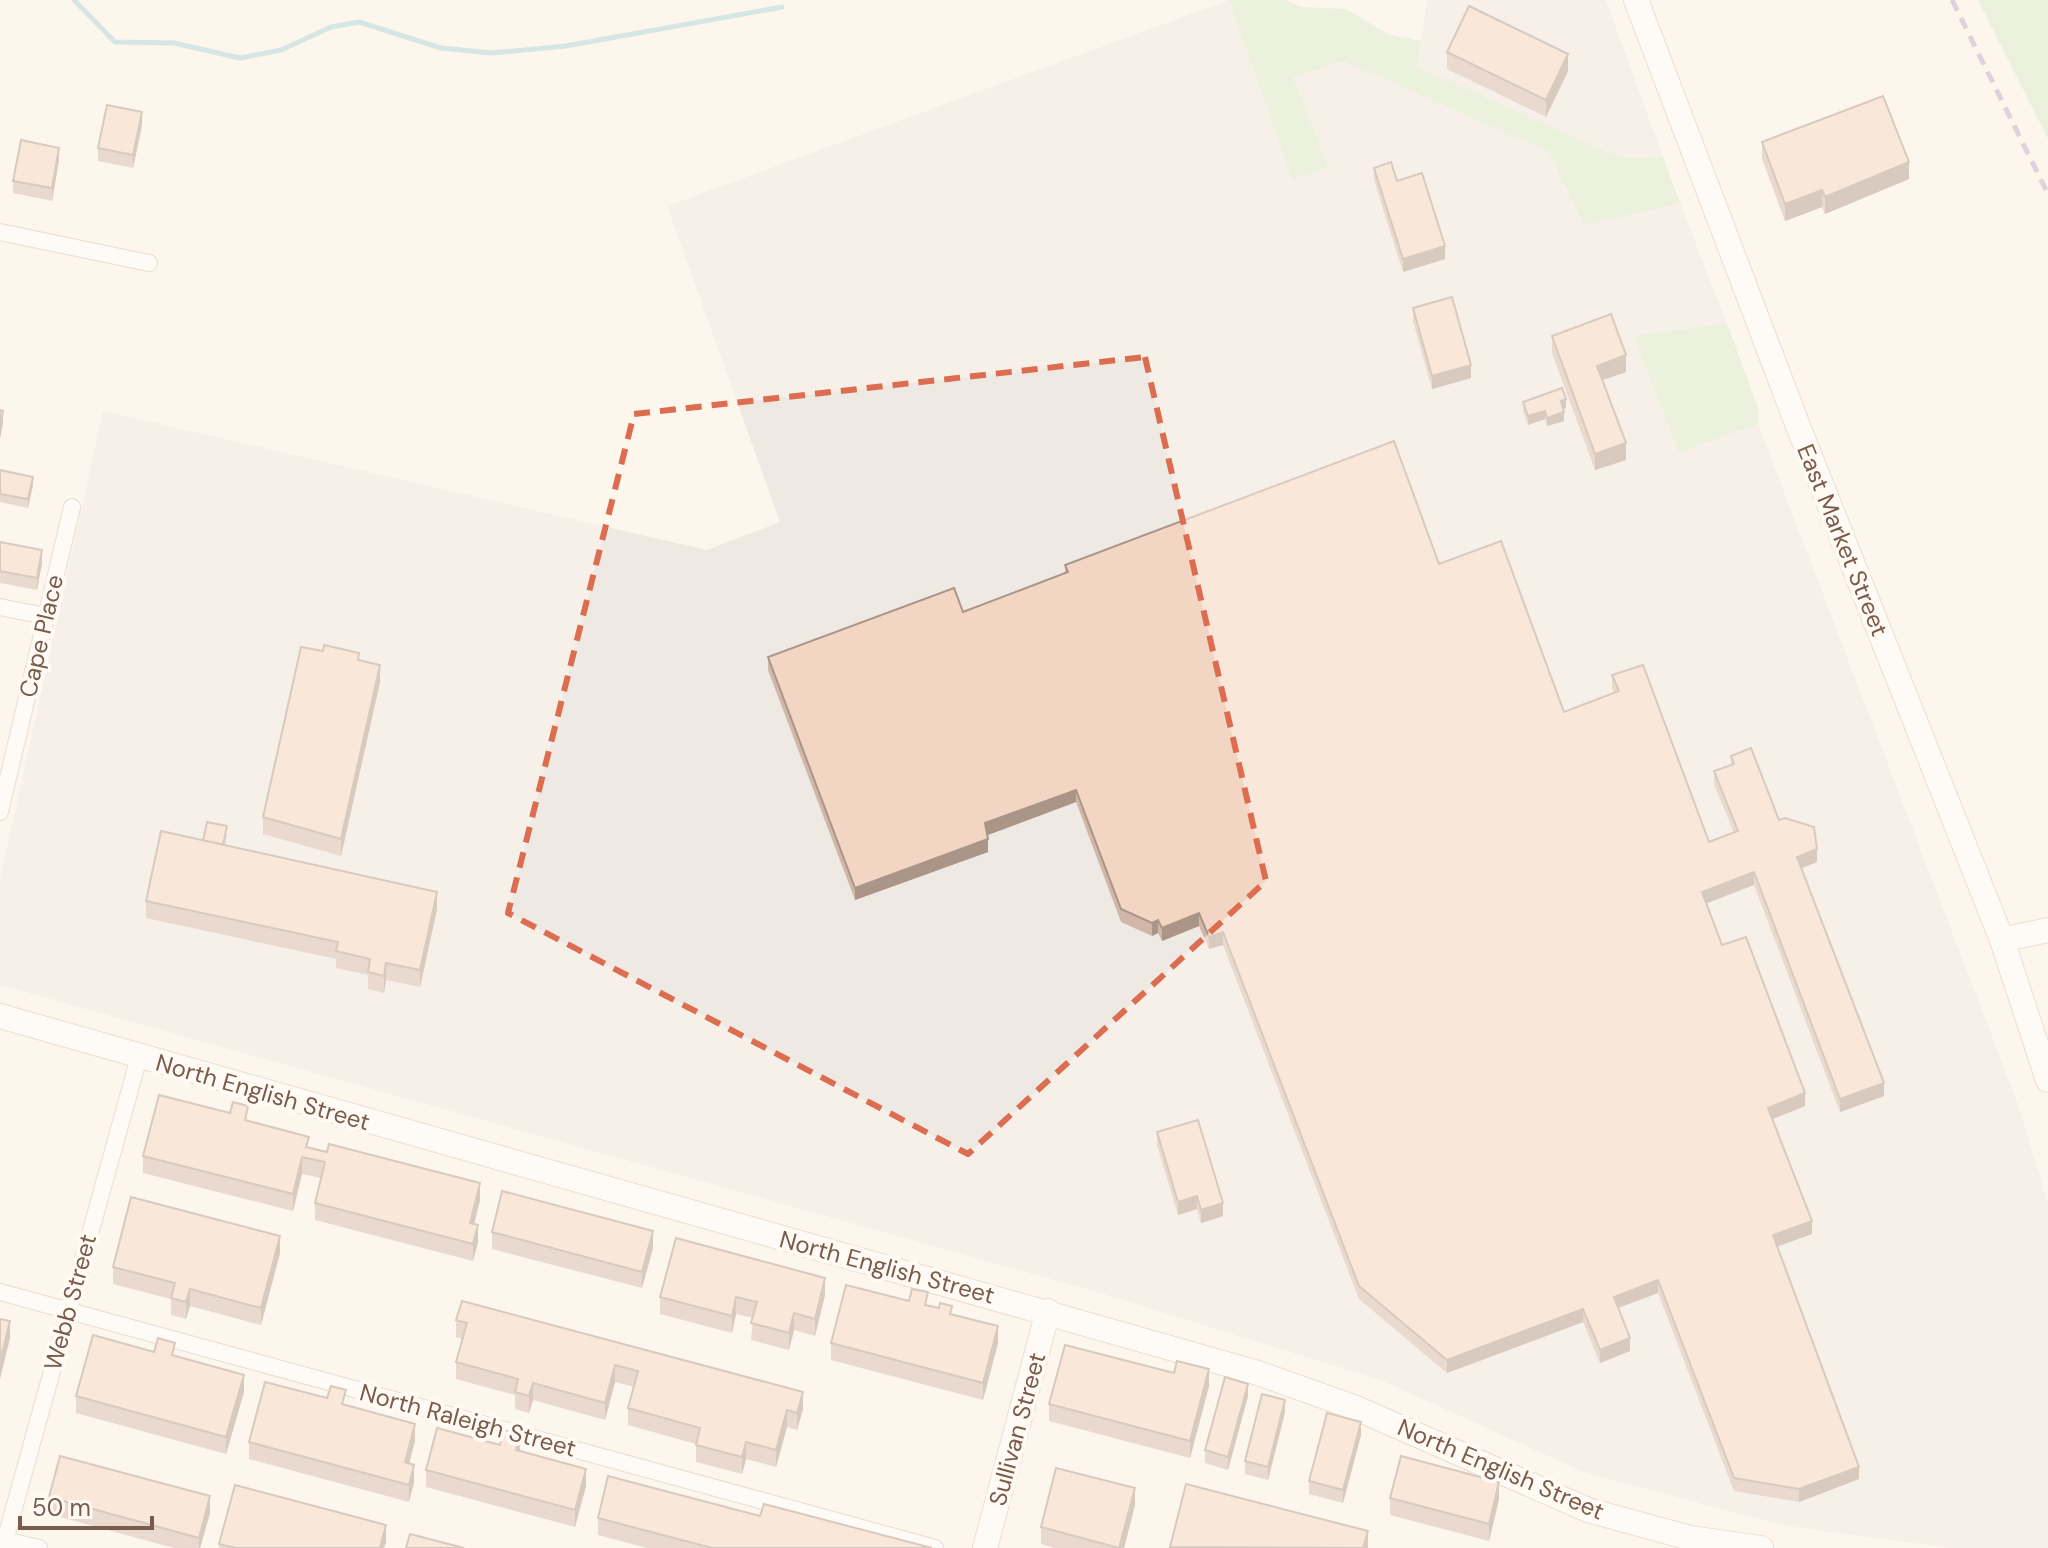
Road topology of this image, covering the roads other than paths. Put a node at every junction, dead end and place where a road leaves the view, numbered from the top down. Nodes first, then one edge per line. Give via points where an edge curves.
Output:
1 (1636, 0) edge
2 (0, 232) edge
3 (149, 263) dead end
4 (72, 507) dead end
5 (0, 607) edge
6 (45, 616) junction
7 (0, 812) edge
8 (2048, 930) edge
9 (2002, 940) junction
10 (0, 1016) edge
11 (139, 1057) junction
12 (2048, 1080) edge
13 (0, 1292) edge
14 (69, 1311) junction
15 (1048, 1311) junction
16 (3, 1542) edge
17 (39, 1548) edge
18 (935, 1548) edge
19 (985, 1548) edge
20 (1761, 1548) edge

1 - 9 street, East Market Street
2 - 3 street
4 - 6 street, Cape Place
5 - 6 street
6 - 7 street, Cape Place
8 - 9 street
9 - 12 street, East Market Street
10 - 11 street, North English Street
11 - 14 street, Webb Street
11 - 15 street, North English Street
13 - 14 street, North Raleigh Street
14 - 16 street, Webb Street
14 - 18 street, North Raleigh Street
15 - 19 street, Sullivan Street
15 - 20 street, North English Street via 1356,1408 1588,1510 1690,1538
16 - 17 street

